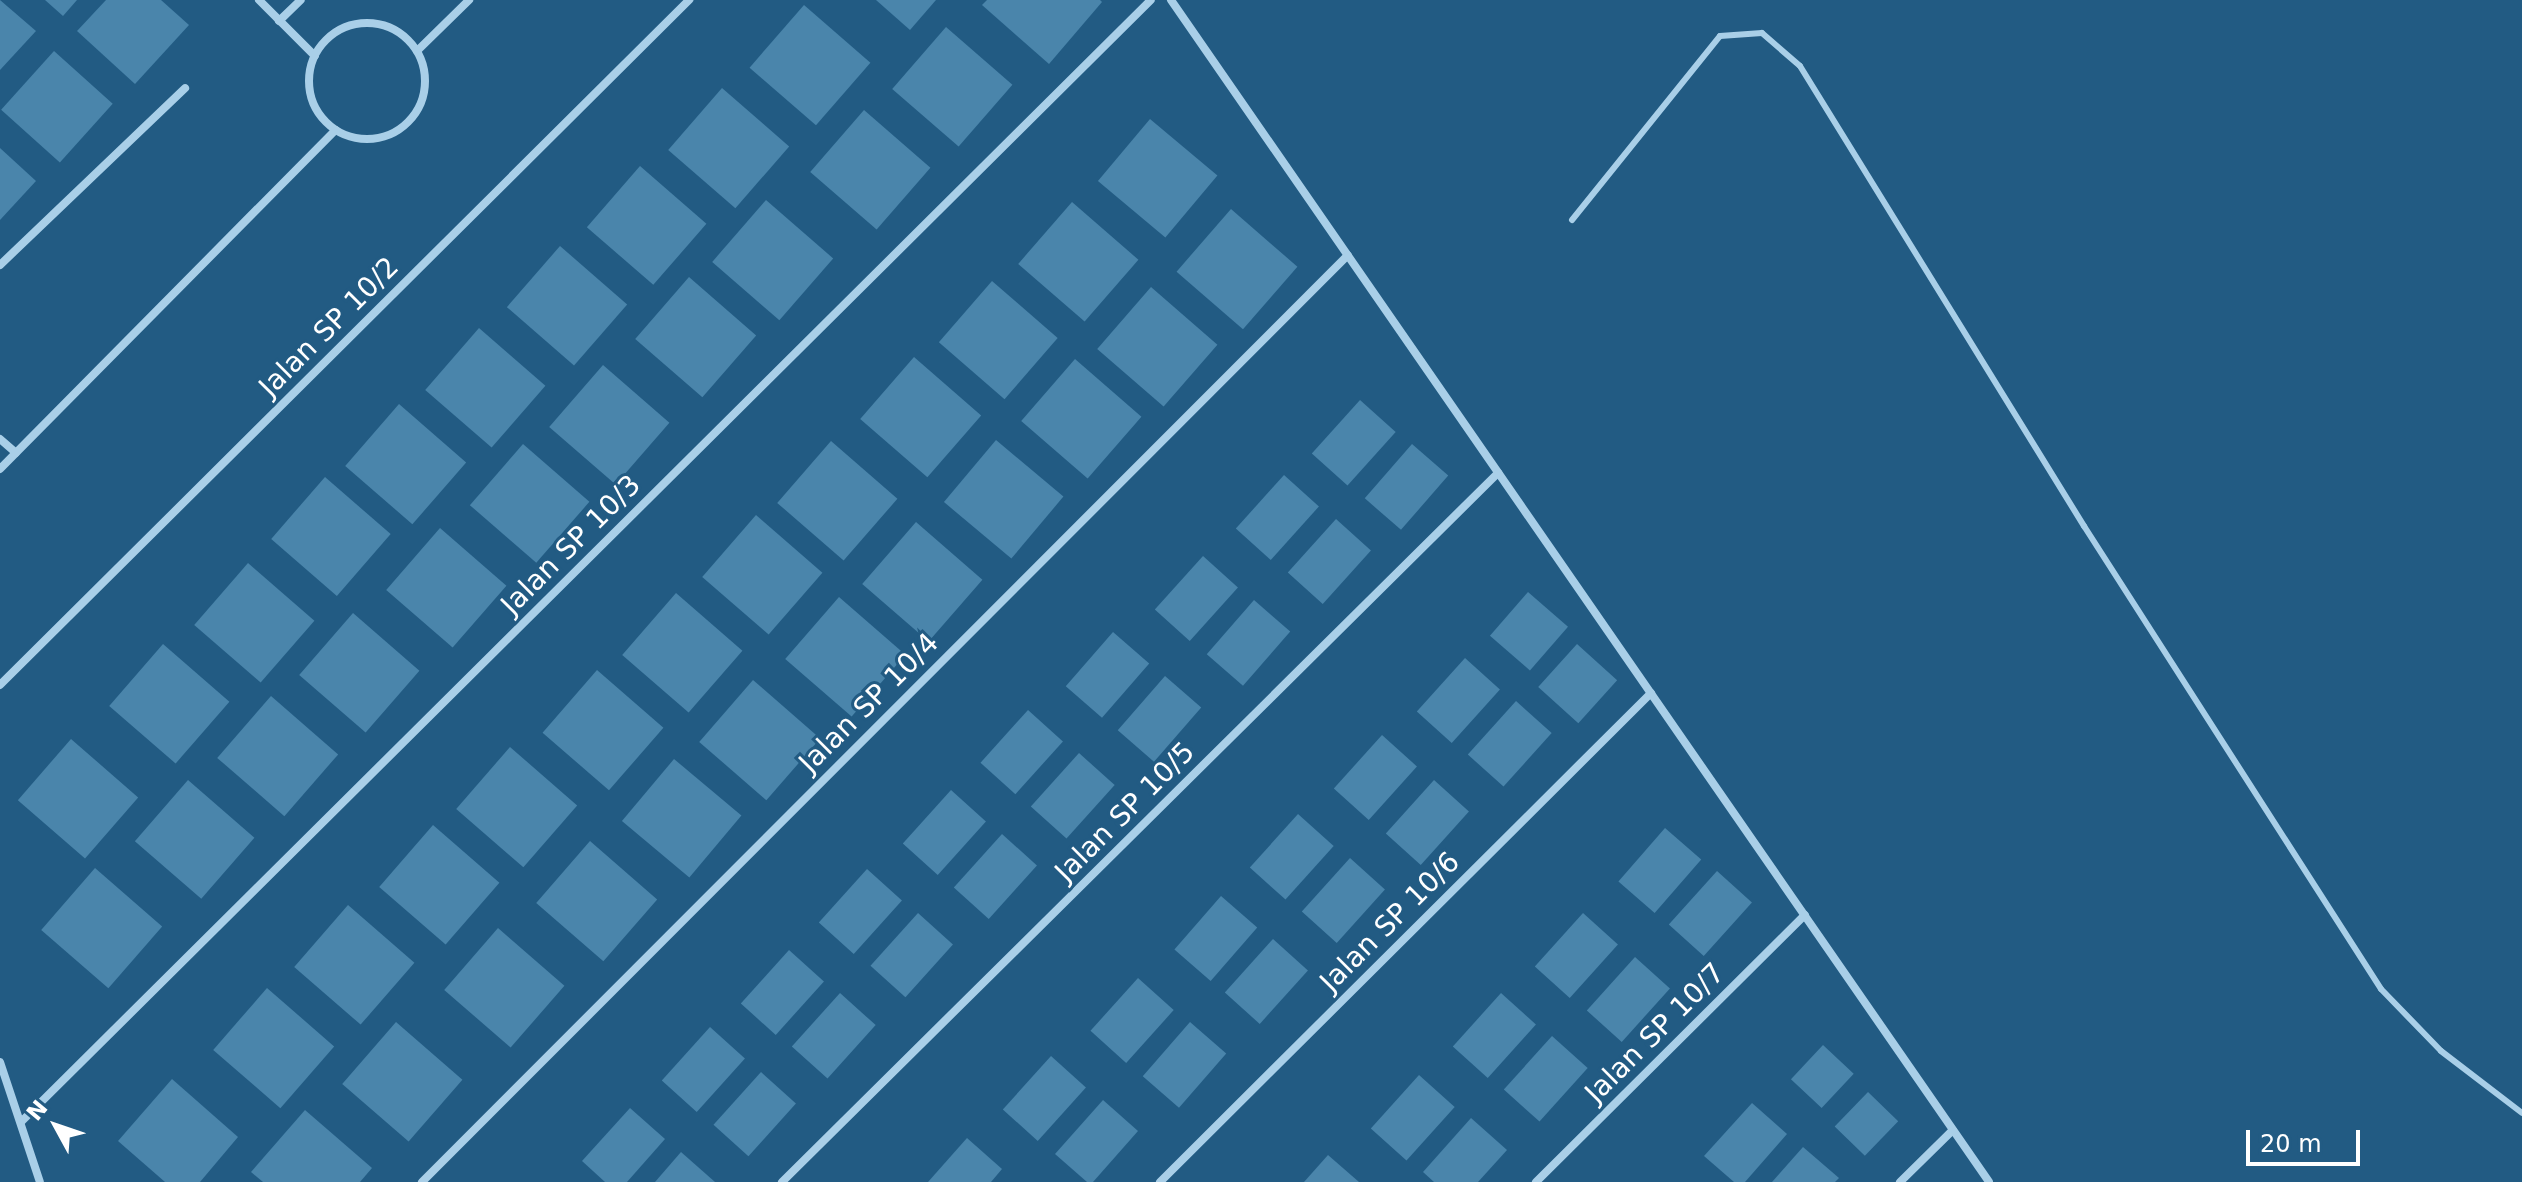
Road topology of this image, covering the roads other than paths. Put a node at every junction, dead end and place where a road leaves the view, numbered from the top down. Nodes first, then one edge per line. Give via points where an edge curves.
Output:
1 (259, 0) edge
2 (301, 0) edge
3 (469, 0) edge
4 (689, 0) edge
5 (1151, 0) edge
6 (1171, 0) edge
7 (279, 21) junction
8 (417, 51) junction
9 (315, 56) junction
10 (185, 88) dead end
11 (335, 130) junction
12 (1572, 220) dead end
13 (1348, 255) junction
14 (0, 265) edge
15 (0, 439) edge
16 (16, 453) junction
17 (0, 469) edge
18 (1498, 473) junction
19 (0, 685) edge
20 (1651, 693) junction
21 (1805, 915) junction
22 (0, 1062) edge
23 (2522, 1113) edge
24 (21, 1122) junction
25 (1953, 1130) junction
26 (40, 1182) edge
27 (422, 1182) edge
28 (782, 1182) edge
29 (1160, 1182) edge
30 (1536, 1182) edge
31 (1900, 1182) edge
32 (1989, 1182) edge

1 - 7 street
2 - 7 street
3 - 8 street
4 - 19 street, Jalan SP 10/2
5 - 24 street, Jalan SP 10/3
6 - 13 street
7 - 9 street
8 - 9 street via 390,28 355,24 339,30
8 - 11 street via 425,84 421,101 401,128 368,139
9 - 11 street via 309,89 323,119
10 - 14 street
11 - 16 street
12 - 23 lane via 1720,36 1762,33 1800,66 2084,526 2381,989 2441,1051
13 - 18 street
13 - 27 street, Jalan SP 10/4
15 - 16 street
16 - 17 street
18 - 20 street
18 - 28 street, Jalan SP 10/5
20 - 21 street
20 - 29 street, Jalan SP 10/6
21 - 25 street
21 - 30 street, Jalan SP 10/7
22 - 24 street
24 - 26 street
25 - 31 street
25 - 32 street

